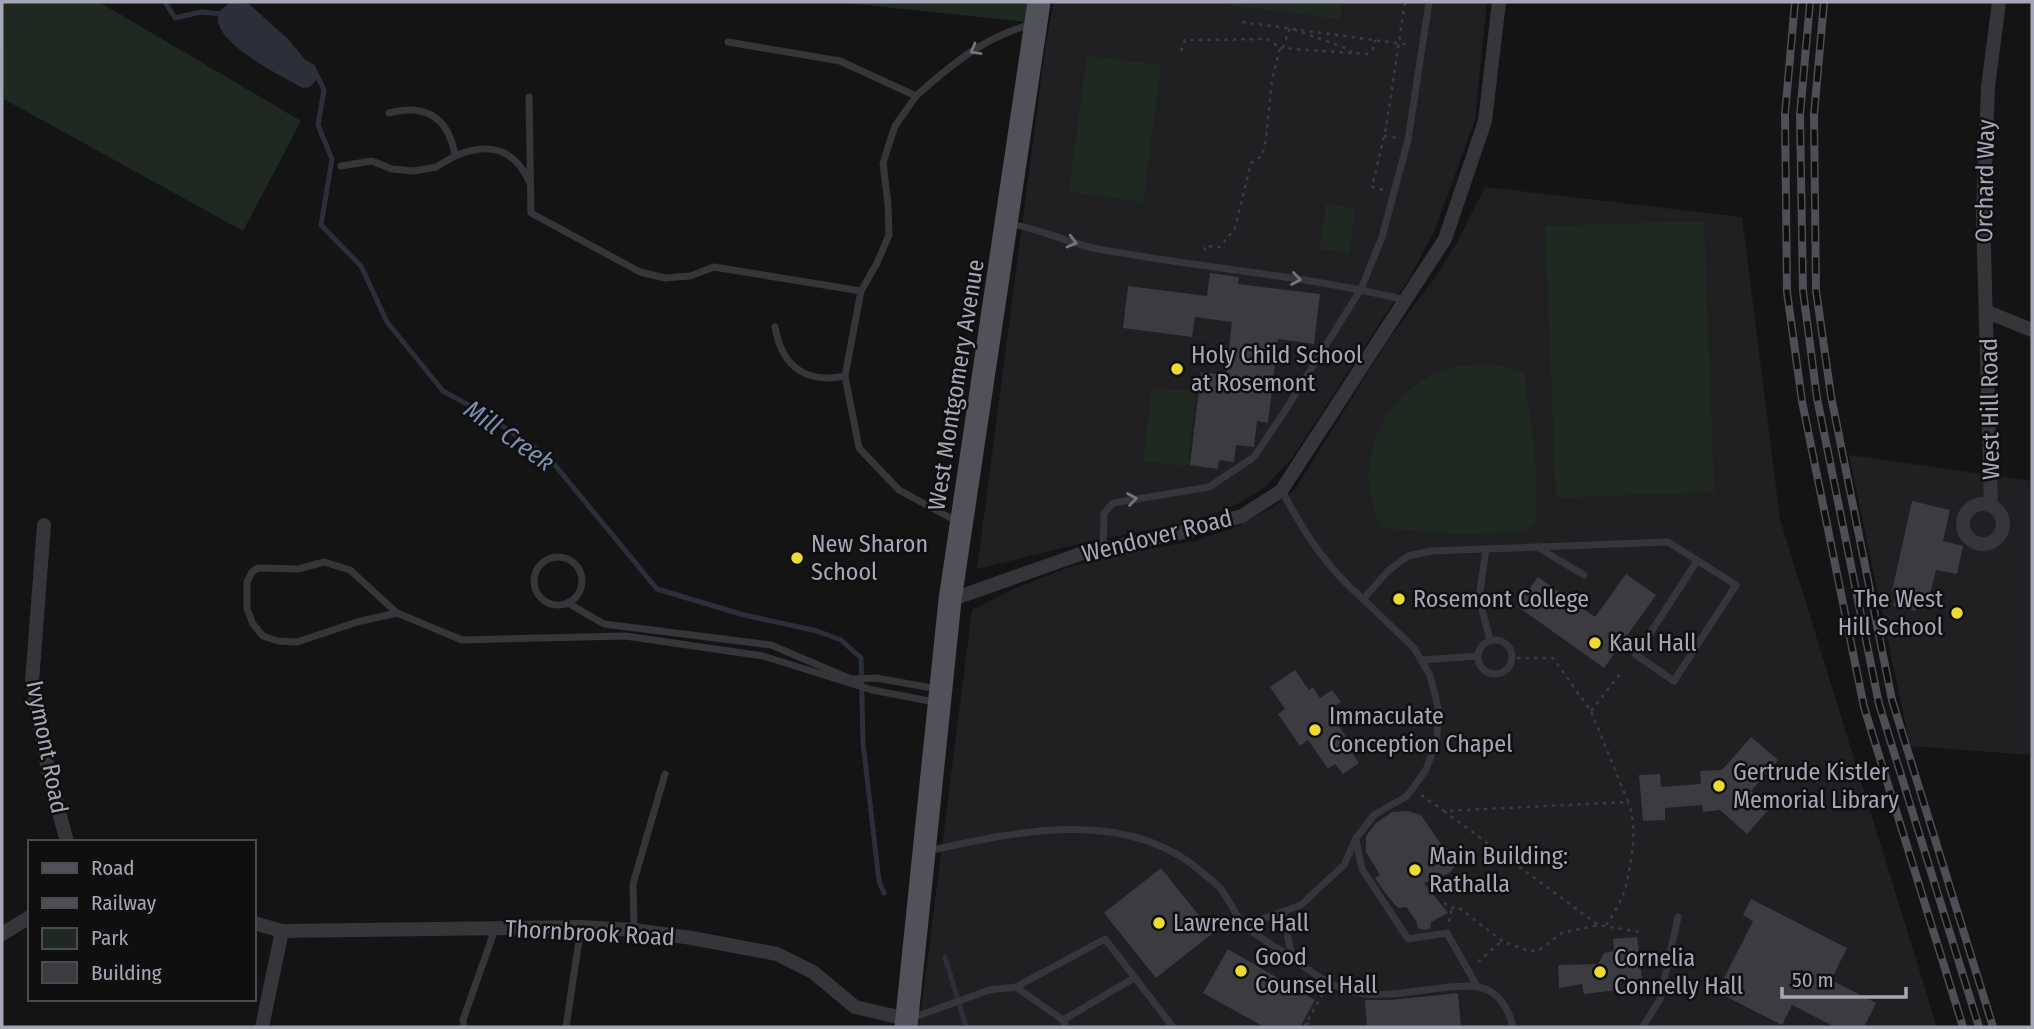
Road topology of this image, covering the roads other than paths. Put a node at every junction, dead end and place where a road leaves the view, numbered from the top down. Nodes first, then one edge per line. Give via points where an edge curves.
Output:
1 (1429, 2) edge
2 (1499, 2) edge
3 (1998, 2) edge
4 (1038, 12) edge
5 (728, 42) dead end
6 (916, 96) junction
7 (529, 97) dead end
8 (389, 113) dead end
9 (455, 156) junction
10 (341, 166) dead end
11 (531, 185) junction
12 (1007, 223) junction
13 (1361, 289) junction
14 (861, 291) junction
15 (1405, 300) junction
16 (1987, 312) junction
17 (775, 327) dead end
18 (2032, 330) edge
19 (845, 376) junction
20 (1281, 491) junction
21 (1991, 506) dead end
22 (962, 524) junction
23 (44, 525) dead end
24 (1537, 547) junction
25 (1103, 548) junction
26 (1486, 549) junction
27 (1697, 561) junction
28 (1584, 575) dead end
29 (1363, 599) junction
30 (950, 600) junction
31 (568, 603) junction
32 (397, 613) junction
33 (1490, 640) junction
34 (1478, 656) junction
35 (1421, 660) junction
36 (940, 696) junction
37 (665, 774) dead end
38 (1356, 838) junction
39 (66, 840) edge
40 (924, 852) junction
41 (1283, 912) junction
42 (1678, 917) dead end
43 (28, 918) edge
44 (256, 924) edge
45 (1243, 926) junction
46 (581, 927) junction
47 (495, 928) junction
48 (282, 930) junction
49 (634, 930) junction
50 (2, 934) edge
51 (1293, 958) junction
52 (1134, 978) junction
53 (1476, 986) junction
54 (1016, 987) junction
55 (907, 1023) edge
56 (1064, 1024) edge
57 (262, 1027) edge
58 (464, 1027) edge
59 (566, 1027) edge
60 (1173, 1027) edge
61 (1513, 1027) edge
62 (1643, 1027) edge

1 - 13 lane via 1408,140 1382,237
2 - 15 street, Wendover Road via 1485,121 1445,239
3 - 16 street, Orchard Way via 1988,87 1983,214
4 -> 6 lane via 958,60
4 - 12 main road, West Montgomery Avenue
5 - 6 lane via 840,61
6 - 14 lane via 895,126 883,163 889,235
7 - 11 lane
8 - 9 lane via 412,109 434,116 453,141
9 - 10 lane via 436,167 414,171 372,161
9 - 11 lane via 469,149 500,151 514,159
11 - 14 lane via 531,213 640,272 665,278 690,276 714,267
12 -> 13 lane via 1096,248
12 - 22 main road, West Montgomery Avenue
13 - 15 lane
25 -> 13 lane via 1104,513 1113,503 1209,487 1254,457
14 - 19 lane
15 - 20 street, Wendover Road
16 - 18 street
16 - 21 street, West Hill Road
17 - 19 lane via 778,344 797,370 829,379
19 - 22 lane via 859,448 899,490
20 - 25 street, Wendover Road via 1242,516
20 - 29 lane via 1312,544
22 - 30 main road, West Montgomery Avenue
23 - 39 street, Ivymont Road via 32,682
24 - 26 lane
24 - 27 lane via 1668,542
24 - 28 lane
25 - 30 street, Wendover Road
26 - 29 lane via 1408,556 1389,569
26 - 33 lane via 1479,598
27 - 27 lane via 1736,585 1674,681 1636,655
29 - 35 lane
30 - 36 main road, West Montgomery Avenue
31 - 31 lane via 582,586 580,571 563,557 548,559 537,569 536,591 553,605
31 - 36 lane via 604,624 771,645 851,679 905,683
32 - 32 lane via 349,570 324,562 298,569 258,568 247,582 247,609 253,624 264,636 278,641 297,642
32 - 36 lane via 462,640 625,636 763,656 872,690
33 - 34 lane
33 - 34 lane via 1503,642 1512,652 1507,670 1494,675 1482,668
34 - 35 lane
35 - 38 lane via 1438,707 1437,739 1426,770 1407,796 1374,815
36 - 40 main road, West Montgomery Avenue
37 - 49 lane via 633,884
38 - 41 lane via 1344,865 1301,905
38 - 53 lane via 1362,869 1408,939 1447,933
40 - 45 lane via 994,836 1066,829 1148,839 1187,858 1204,873 1220,888
40 - 55 main road, West Montgomery Avenue
41 - 45 lane
41 - 51 lane
42 - 62 lane via 1660,999
43 - 50 street
44 - 48 street, Thornbrook Road
45 - 51 lane
46 - 47 street, Thornbrook Road
46 - 49 street, Thornbrook Road
46 - 59 lane
47 - 48 street, Thornbrook Road
47 - 58 lane
48 - 57 street
49 - 55 street, Thornbrook Road via 777,954 813,972 855,1007
51 - 53 lane via 1329,983 1362,994
52 - 54 lane via 1105,939
52 - 56 lane
52 - 60 lane
53 - 61 lane via 1502,1001
54 - 55 lane via 989,990
54 - 56 lane

